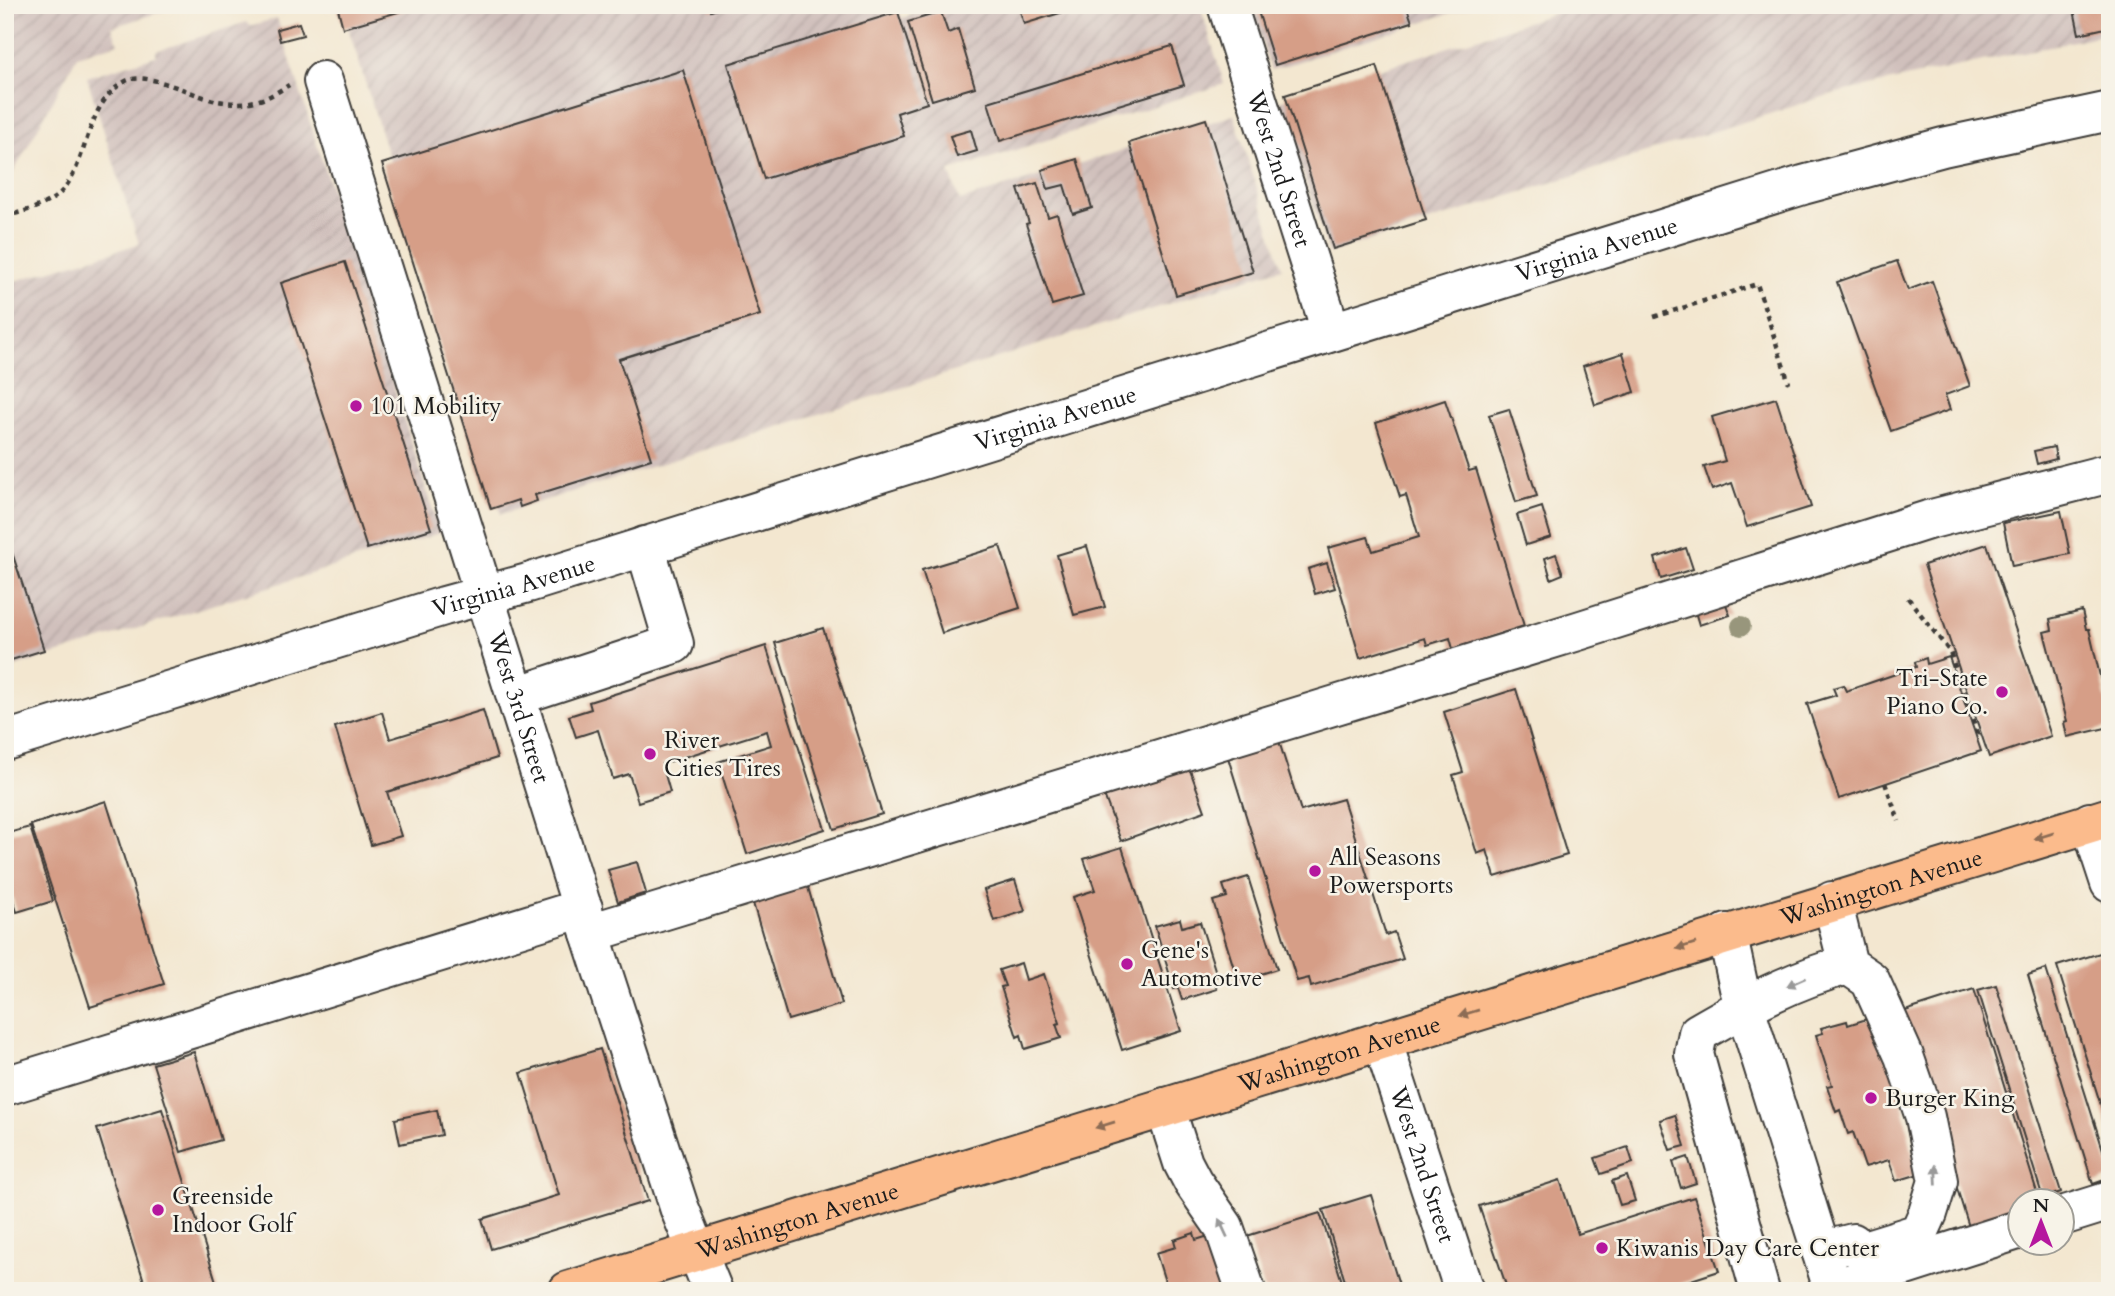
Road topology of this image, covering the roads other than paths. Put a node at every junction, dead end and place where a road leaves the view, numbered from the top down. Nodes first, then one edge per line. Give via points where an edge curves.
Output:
1 (1227, 5) edge
2 (309, 79) road end
3 (2110, 111) edge
4 (1331, 331) junction
5 (2110, 473) edge
6 (645, 546) junction
7 (485, 595) junction
8 (516, 696) junction
9 (5, 741) edge
10 (2100, 819) edge
11 (2110, 883) edge
12 (1832, 901) junction
13 (587, 920) junction
14 (1727, 933) junction
15 (1848, 965) junction
16 (1745, 1005) junction
17 (1382, 1040) junction
18 (5, 1086) edge
19 (1165, 1107) junction
20 (2110, 1201) edge
21 (2076, 1212) edge
22 (2007, 1233) edge
23 (1837, 1247) junction
24 (697, 1252) junction
25 (1830, 1290) edge
26 (568, 1291) edge
27 (713, 1291) edge
28 (1245, 1291) edge
29 (1464, 1291) edge
30 (1760, 1291) edge

1 - 4 street, West 2nd Street
2 - 7 street, West 3rd Street
3 - 4 street, Virginia Avenue via 1869,166
4 - 6 street, Virginia Avenue
5 - 13 street via 1928,520 1552,639
6 - 7 street, Virginia Avenue
6 - 8 street via 674,645
7 - 8 street, West 3rd Street
7 - 9 street, Virginia Avenue
8 - 13 street, West 3rd Street
10 - 11 street
10 -> 12 main road, Washington Avenue
12 - 14 main road, Washington Avenue
12 - 15 street
13 - 18 street
13 - 24 street, West 3rd Street
14 - 16 street
14 -> 17 main road, Washington Avenue
15 -> 16 street via 1817,973
23 -> 15 street via 1861,1251 1919,1233 1938,1181 1925,1117 1905,1056 1871,980
16 - 23 street
16 - 30 street via 1698,1033 1694,1054
17 - 19 main road, Washington Avenue
17 - 29 street, West 2nd Street
19 -> 24 main road, Washington Avenue
28 -> 19 street via 1224,1227 1183,1163
20 - 21 street
22 - 25 street
23 - 25 street
24 - 26 main road, Washington Avenue
24 - 27 street, West 3rd Street

